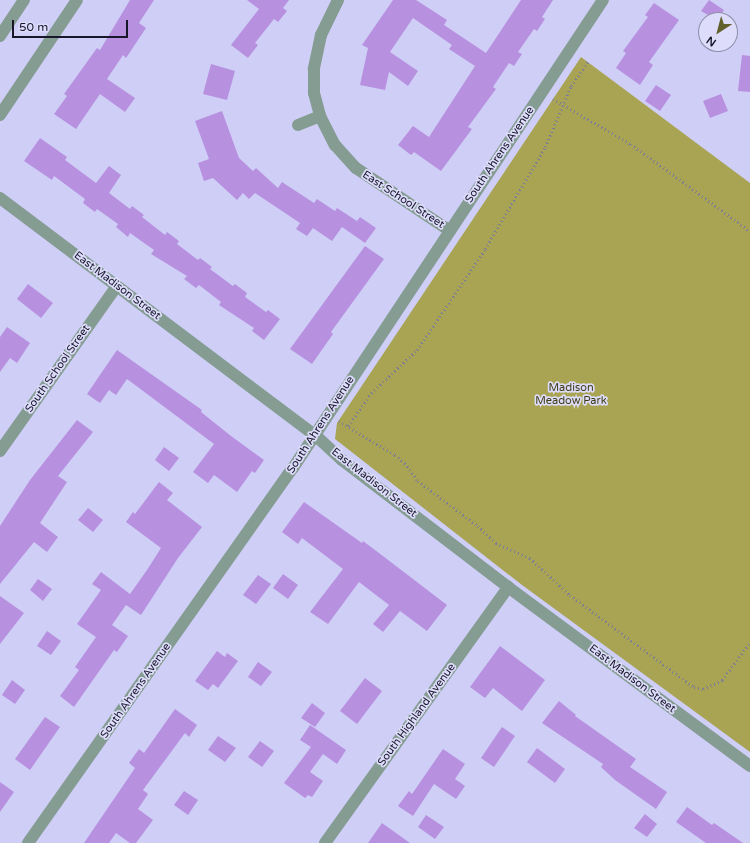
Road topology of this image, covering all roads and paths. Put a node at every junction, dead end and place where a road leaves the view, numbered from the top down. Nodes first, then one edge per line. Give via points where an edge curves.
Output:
1 (24, 0) edge
2 (77, 0) edge
3 (338, 0) edge
4 (603, 0) edge
5 (0, 36) edge
6 (588, 62) dead end
7 (542, 93) junction
8 (562, 105) junction
9 (0, 115) edge
10 (320, 116) junction
11 (298, 125) dead end
12 (0, 198) edge
13 (450, 231) junction
14 (750, 231) edge
15 (117, 286) junction
16 (328, 415) junction
17 (348, 427) junction
18 (315, 435) junction
19 (0, 451) edge
20 (508, 587) junction
21 (750, 642) edge
22 (750, 766) edge
23 (28, 843) edge
24 (325, 843) edge

1 - 5 street
2 - 9 street
3 - 10 street, East School Street via 321,35 316,62 314,93
4 - 7 street, South Ahrens Avenue
6 - 8 path
7 - 8 path
7 - 13 street, South Ahrens Avenue
8 - 14 path via 631,144
8 - 17 path via 534,167 472,268 417,350 371,393
10 - 11 street
10 - 13 street, East School Street via 335,145 356,168
12 - 15 street, East Madison Street
13 - 16 street, South Ahrens Avenue
15 - 18 street, East Madison Street
15 - 19 street, South School Street
16 - 17 path
16 - 18 street, South Ahrens Avenue
17 - 21 path via 395,455 405,463 418,481 478,526 496,543 530,558 570,595 694,687 703,689 722,680
18 - 20 street, East Madison Street via 342,460
18 - 23 street, South Ahrens Avenue
20 - 22 street, East Madison Street
20 - 24 street, South Highland Avenue

